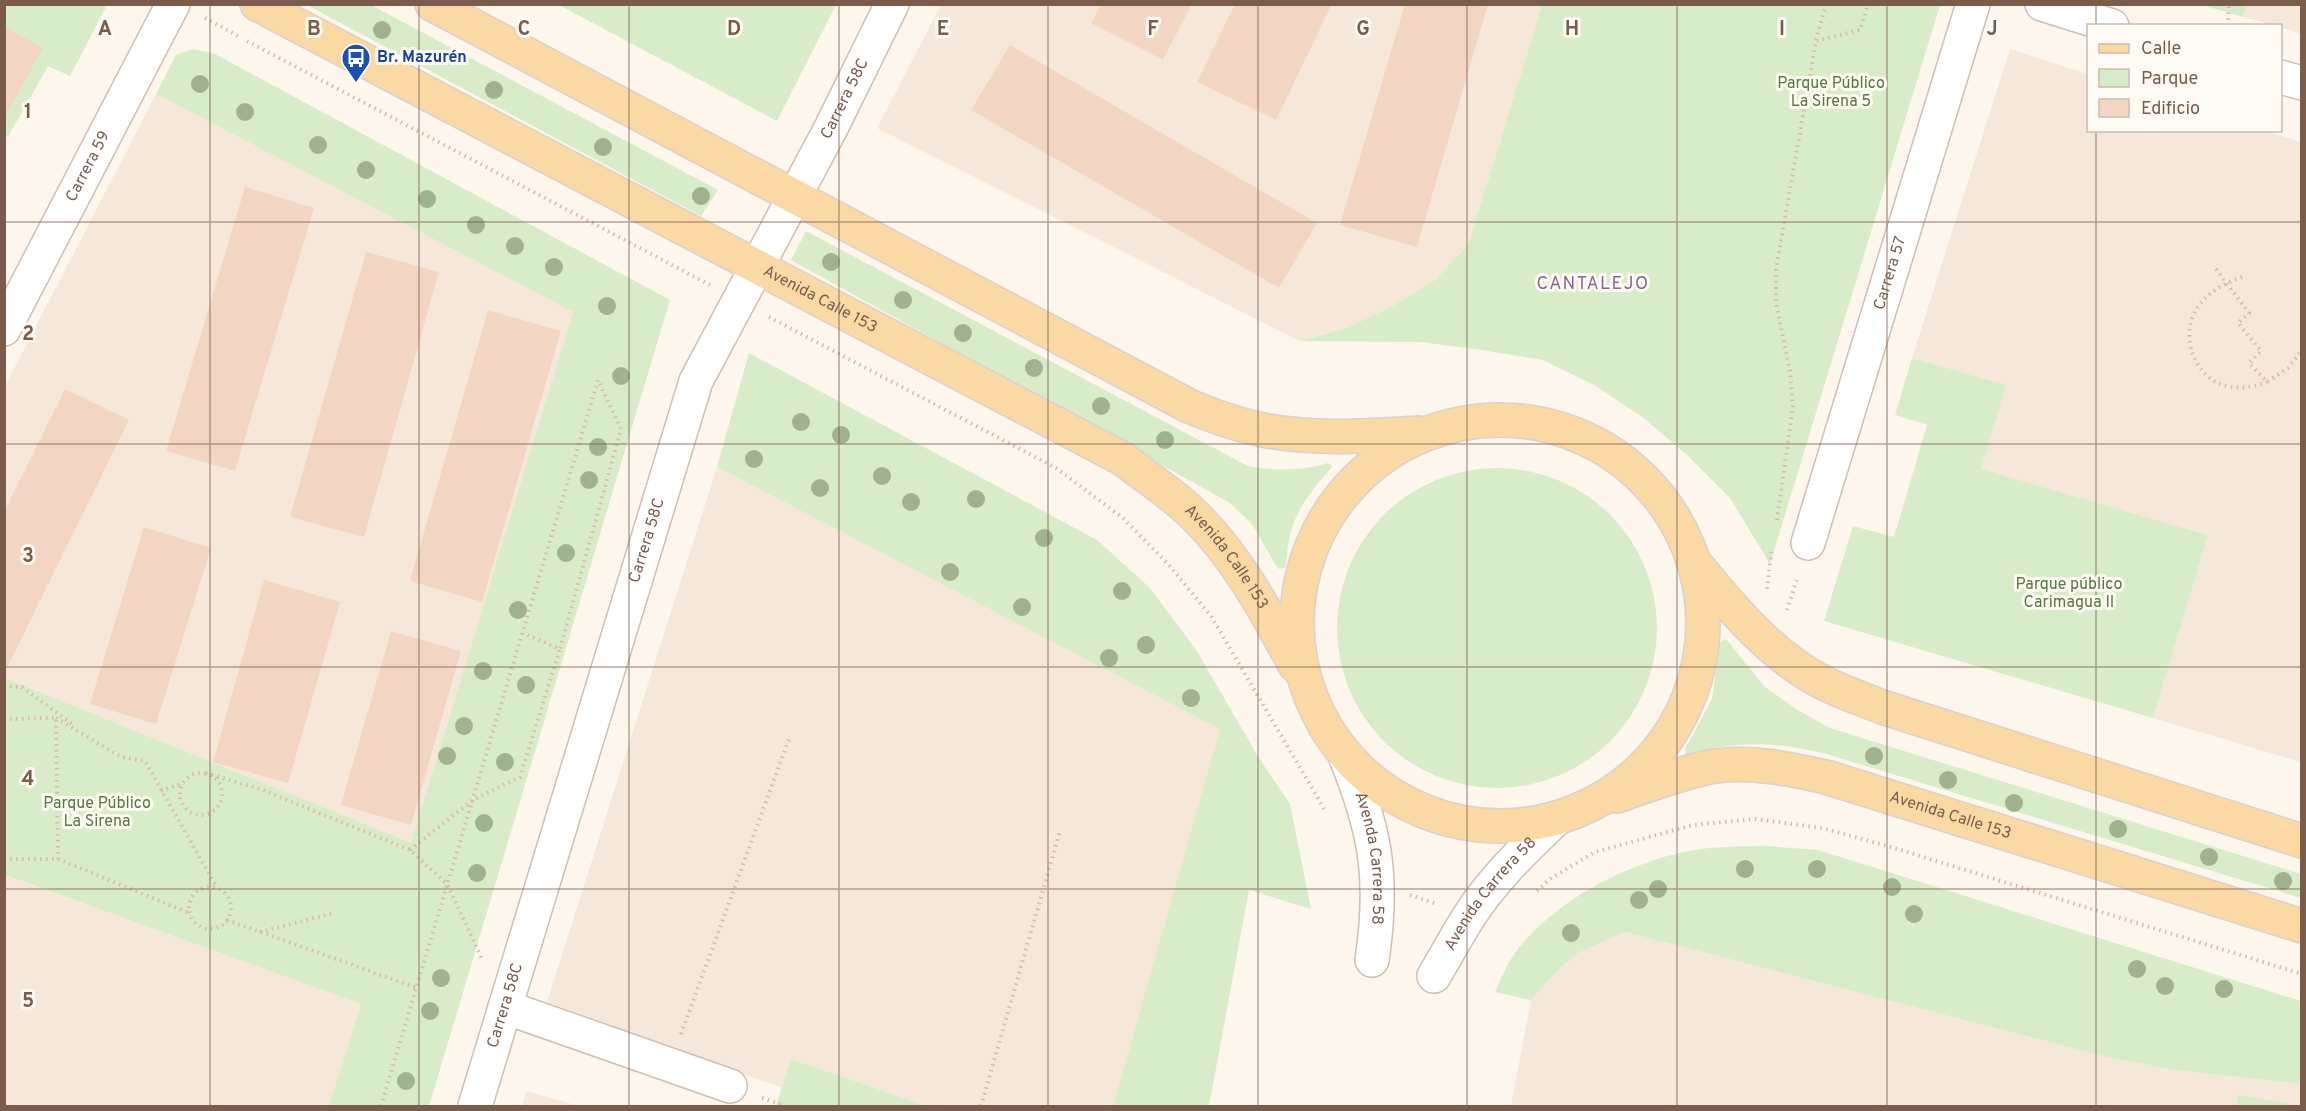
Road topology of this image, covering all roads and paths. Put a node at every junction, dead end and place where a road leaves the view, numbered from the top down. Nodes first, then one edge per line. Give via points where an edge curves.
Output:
1 (257, 4) edge
2 (432, 4) edge
3 (892, 4) edge
4 (1826, 4) edge
5 (1868, 4) edge
6 (1973, 4) edge
7 (2042, 4) edge
8 (2229, 4) edge
9 (187, 10) edge
10 (2106, 24) edge
11 (2228, 24) edge
12 (1816, 41) junction
13 (2282, 78) edge
14 (2301, 83) edge
15 (794, 196) junction
16 (755, 267) junction
17 (2216, 269) dead end
18 (687, 273) dead end
19 (2242, 276) dead end
20 (2226, 283) junction
21 (788, 327) dead end
22 (4, 329) edge
23 (2301, 350) edge
24 (2267, 382) junction
25 (1433, 432) junction
26 (1775, 532) dead end
27 (1773, 543) dead end
28 (1808, 543) dead end
29 (1694, 563) junction
30 (1767, 589) dead end
31 (523, 633) junction
32 (560, 649) junction
33 (1306, 685) junction
34 (4, 686) edge
35 (56, 718) junction
36 (4, 719) edge
37 (82, 732) junction
38 (790, 736) dead end
39 (1346, 758) junction
40 (206, 773) junction
41 (183, 782) junction
42 (161, 791) junction
43 (473, 800) junction
44 (1595, 802) junction
45 (1328, 818) dead end
46 (1557, 818) junction
47 (1060, 831) dead end
48 (2301, 841) edge
49 (410, 850) junction
50 (58, 858) junction
51 (4, 859) edge
52 (447, 884) junction
53 (217, 888) junction
54 (1404, 893) dead end
55 (1533, 894) dead end
56 (1443, 906) dead end
57 (189, 913) junction
58 (334, 913) dead end
59 (227, 920) junction
60 (2301, 926) edge
61 (260, 932) junction
62 (1372, 960) dead end
63 (2301, 974) edge
64 (1434, 976) dead end
65 (417, 988) junction
66 (505, 1007) junction
67 (669, 1064) junction
68 (730, 1086) dead end
69 (381, 1107) edge
70 (474, 1107) edge
71 (981, 1107) edge

1 - 16 main road, Avenida Calle 153
2 - 15 main road
3 - 15 street, Carrera 58C
4 - 12 path
5 - 12 path via 1860,30
6 - 28 street, Carrera 57
7 - 10 street
8 - 11 path
9 - 18 path
9 - 22 street, Carrera 59
12 - 26 path via 1776,269 1776,303 1793,406
13 - 14 street
15 - 16 street, Carrera 58C
15 - 25 main road via 1189,406 1224,420 1306,435
16 - 33 main road, Avenida Calle 153 via 1123,459 1169,493 1193,514 1235,564 1258,597
16 - 66 street, Carrera 58C via 696,381
17 - 20 path
19 - 20 path
20 - 24 path via 2249,313 2238,323 2261,351 2249,363
20 - 24 path via 2196,309 2190,327 2190,347 2197,365 2211,379 2229,387 2249,388
21 - 45 path via 1056,468 1123,518 1211,616
23 - 24 path via 2288,368
25 - 29 main road via 1497,420 1561,430 1591,442 1644,480 1666,505
25 - 33 main road via 1392,452 1366,472 1328,513 1309,553 1298,596 1297,641
27 - 30 path
29 - 44 main road via 1704,629 1700,665 1689,699 1673,731 1652,759
29 - 48 main road via 1762,640 1823,683 1882,707
31 - 32 path
31 - 32 path via 598,380 621,429
31 - 43 path
32 - 43 path via 520,777
33 - 39 main road via 1323,723
34 - 37 path via 22,687
35 - 36 path
35 - 37 path
35 - 50 path
37 - 42 path via 121,756 145,761
38 - 67 path
39 - 46 main road via 1382,788 1412,805 1466,823 1512,825
39 - 62 street, Avenda Carrera 58 via 1373,841 1378,885
40 - 41 path via 193,774
40 - 41 path via 218,781 223,794 212,812 198,815 185,809 180,796
40 - 49 path via 260,789
41 - 42 path
42 - 53 path
43 - 49 path
43 - 52 path
44 - 46 main road
44 - 60 main road, Avenida Calle 153 via 1716,766 1786,768
46 - 64 street, Avenida Carrera 58 via 1510,864 1484,897
47 - 71 path
49 - 52 path
50 - 51 path
50 - 57 path
52 - 65 path
52 - 66 path
53 - 57 path via 198,890 190,900
53 - 59 path via 230,902
54 - 56 path
55 - 63 path via 1595,852 1693,825 1755,819 1822,828 1891,847
57 - 59 path via 191,920 202,928 216,928
58 - 61 path
59 - 61 path
61 - 65 path
65 - 69 path
66 - 67 street
66 - 70 street, Carrera 58C
67 - 68 street

